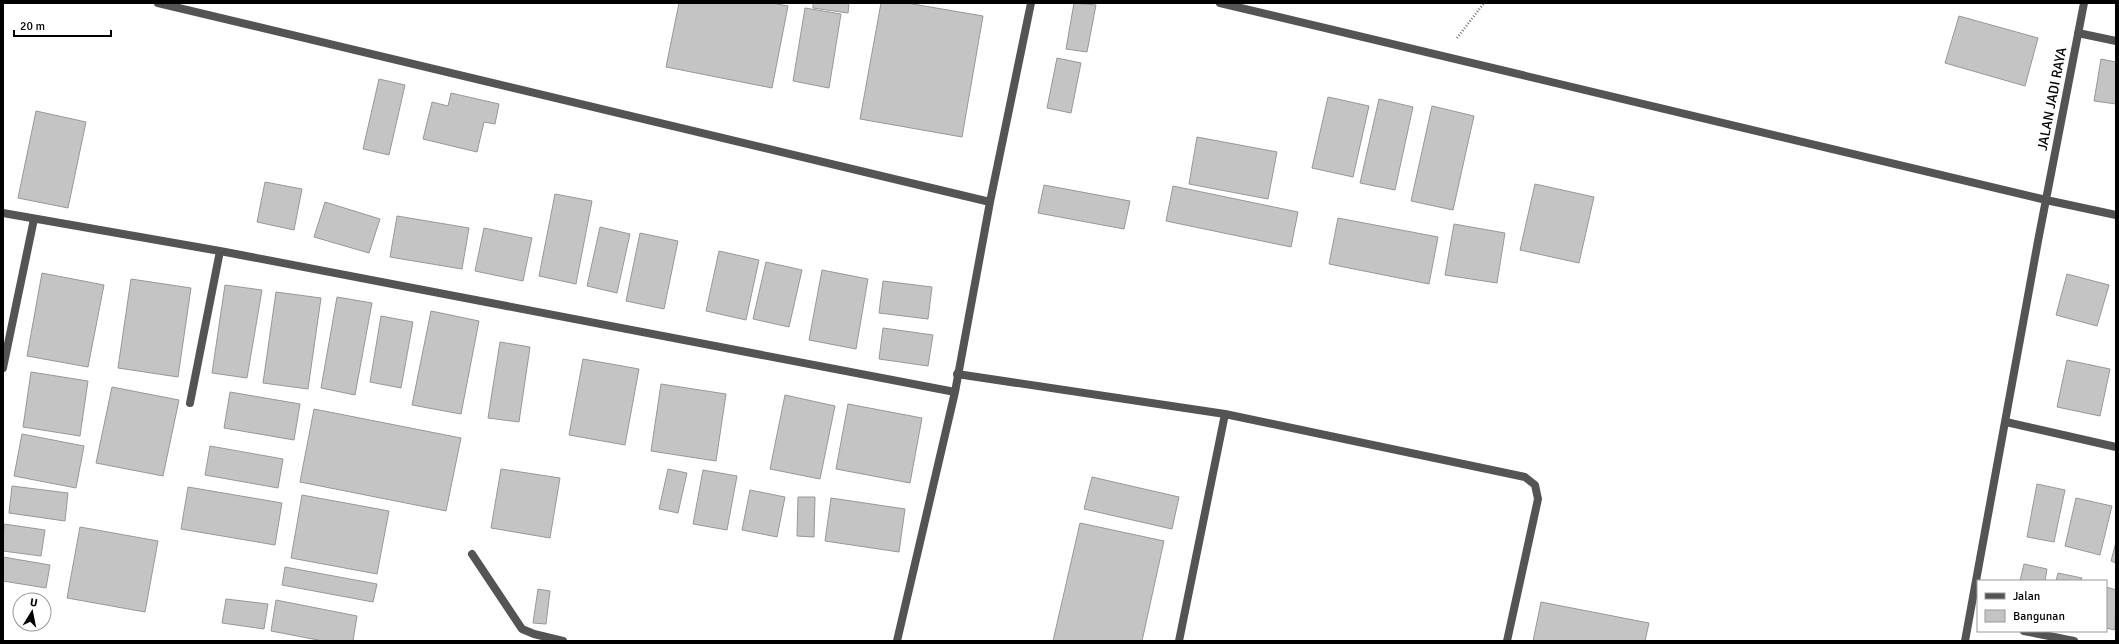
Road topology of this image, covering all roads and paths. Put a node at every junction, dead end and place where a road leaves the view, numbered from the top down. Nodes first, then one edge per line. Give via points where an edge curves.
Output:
1 (158, 3) edge
2 (1031, 3) edge
3 (1220, 3) edge
4 (1484, 3) edge
5 (2084, 3) edge
6 (2078, 33) junction
7 (2116, 40) edge
8 (1456, 60) junction
9 (2046, 200) junction
10 (990, 202) junction
11 (3, 213) edge
12 (2116, 215) edge
13 (34, 219) junction
14 (220, 251) junction
15 (3, 368) edge
16 (957, 374) junction
17 (955, 392) junction
18 (190, 403) dead end
19 (1225, 414) junction
20 (2006, 422) junction
21 (2116, 447) edge
22 (472, 554) dead end
23 (1969, 620) junction
24 (1977, 622) edge
25 (2029, 632) edge
26 (563, 641) edge
27 (897, 641) edge
28 (1179, 641) edge
29 (1507, 641) edge
30 (1965, 641) edge
31 (2074, 641) edge

1 - 10 street
2 - 10 street
3 - 8 street
4 - 8 path via 1455,40
5 - 6 street, JALAN JADI RAYA
6 - 7 street
6 - 9 street, JALAN JADI RAYA
8 - 9 street
9 - 12 street
9 - 20 street, JALAN JADI RAYA
10 - 16 street
11 - 13 street
13 - 14 street
13 - 15 street
14 - 17 street
14 - 18 street
16 - 17 street
16 - 19 street
17 - 27 street
19 - 28 street
19 - 29 street via 1525,477 1535,486 1538,499
20 - 21 street
20 - 23 street, JALAN JADI RAYA
22 - 26 street via 522,629
23 - 24 street
23 - 30 street, JALAN JADI RAYA
25 - 31 street

